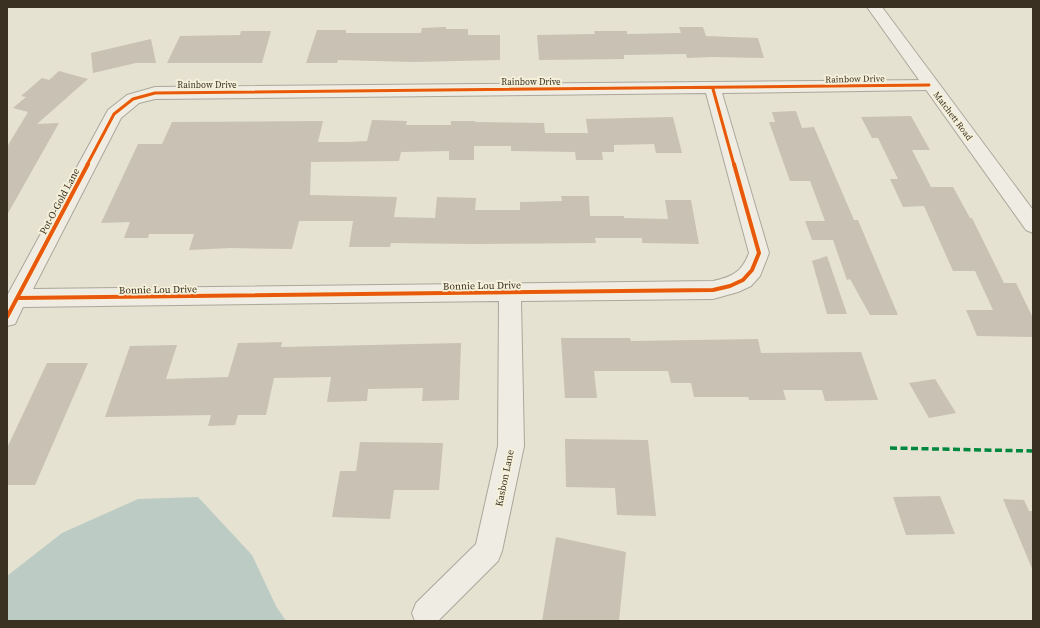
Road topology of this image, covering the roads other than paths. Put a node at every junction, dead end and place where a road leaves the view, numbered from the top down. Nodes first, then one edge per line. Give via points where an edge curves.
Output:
1 (874, 7) edge
2 (929, 85) junction
3 (713, 89) junction
4 (132, 99) joint
5 (1033, 225) edge
6 (510, 292) junction
7 (17, 298) junction
8 (7, 317) edge
9 (426, 613) dead end

1 - 2 street, Matchett Road
2 - 3 street, Rainbow Drive
2 - 5 street, Matchett Road
3 - 4 street, Rainbow Drive via 155,93
3 - 6 street, Bonnie Lou Drive via 759,253 754,268 745,279 713,290
4 - 7 street, Pot-O-Gold Lane via 114,114
6 - 7 street, Bonnie Lou Drive
6 - 9 street, Kasbon Lane via 511,446 488,551
7 - 8 street, Pot-O-Gold Lane

